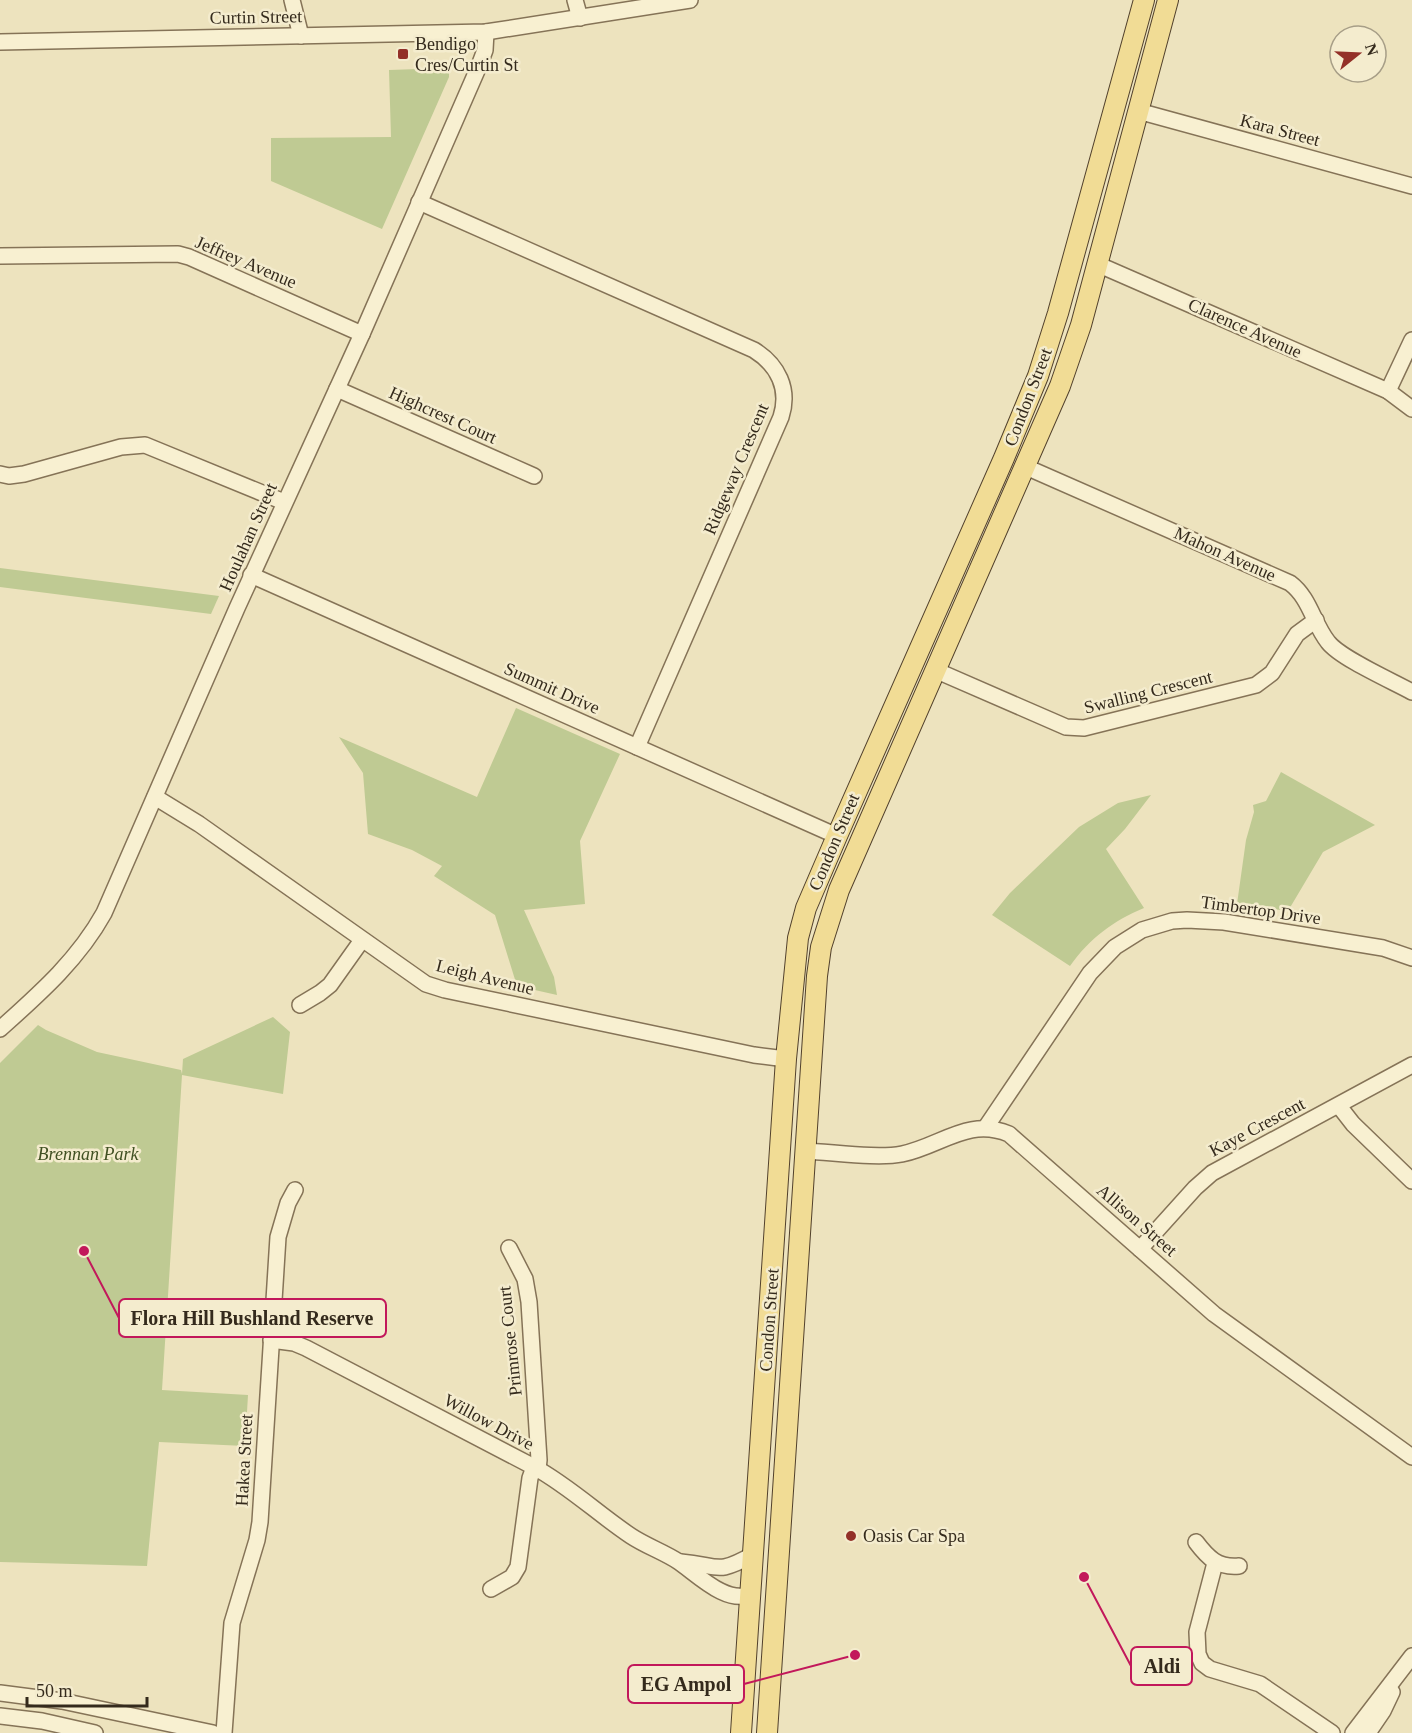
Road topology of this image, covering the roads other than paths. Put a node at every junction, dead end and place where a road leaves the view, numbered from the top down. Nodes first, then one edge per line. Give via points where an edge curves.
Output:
1 (292, 0) edge
2 (575, 0) edge
3 (690, 0) edge
4 (1144, 0) edge
5 (1168, 0) edge
6 (580, 18) junction
7 (486, 32) junction
8 (301, 36) junction
9 (0, 42) edge
10 (1138, 111) junction
11 (1412, 186) edge
12 (419, 202) junction
13 (0, 256) edge
14 (1074, 257) junction
15 (1097, 264) junction
16 (362, 334) junction
17 (1412, 340) edge
18 (337, 389) junction
19 (1388, 391) junction
20 (1412, 409) edge
21 (1004, 458) junction
22 (1026, 467) junction
23 (0, 474) edge
24 (534, 476) dead end
25 (284, 502) junction
26 (251, 575) junction
27 (1316, 620) junction
28 (935, 670) junction
29 (1412, 692) edge
30 (637, 747) junction
31 (155, 797) junction
32 (837, 836) junction
33 (362, 940) junction
34 (1412, 958) edge
35 (300, 1005) dead end
36 (0, 1029) edge
37 (786, 1059) junction
38 (1412, 1065) edge
39 (1339, 1106) junction
40 (986, 1127) junction
41 (781, 1150) junction
42 (805, 1151) junction
43 (1412, 1181) edge
44 (296, 1190) dead end
45 (509, 1248) dead end
46 (1140, 1249) junction
47 (271, 1340) junction
48 (1412, 1456) edge
49 (536, 1468) junction
50 (780, 1522) junction
51 (1196, 1542) dead end
52 (754, 1554) junction
53 (678, 1562) junction
54 (1215, 1563) junction
55 (1239, 1566) dead end
56 (491, 1589) dead end
57 (751, 1594) junction
58 (1408, 1662) edge
59 (0, 1693) edge
60 (0, 1716) edge
61 (95, 1733) edge
62 (213, 1733) edge
63 (224, 1733) edge
64 (741, 1733) edge
65 (767, 1733) edge
66 (1332, 1733) edge
67 (1353, 1733) edge
68 (1368, 1733) edge

1 - 8 street
2 - 6 street
3 - 6 street, Curtin Street
4 - 14 main road, Condon Street
5 - 10 main road, Condon Street
6 - 7 street, Curtin Street
7 - 8 street, Curtin Street
7 - 12 street, Houlahan Street via 485,51
8 - 9 street, Curtin Street
10 - 11 street, Kara Street
10 - 15 main road, Condon Street
12 - 16 street, Houlahan Street
12 - 30 street, Ridgeway Crescent via 754,350 766,357 779,375 785,398 781,417
13 - 16 street, Jeffrey Avenue via 178,254
14 - 15 main road, Clarence Avenue
14 - 21 main road, Condon Street via 1038,376
15 - 19 street, Clarence Avenue
15 - 22 main road, Condon Street via 1071,356
16 - 18 street, Houlahan Street
17 - 19 street
18 - 24 street, Highcrest Court
18 - 25 street, Houlahan Street
19 - 20 street, Clarence Avenue
21 - 22 main road, Mahon Avenue
21 - 32 main road, Condon Street
22 - 27 street, Mahon Avenue via 1290,583 1303,596
22 - 28 main road, Condon Street
23 - 25 street via 24,474 121,447 145,445
25 - 26 street, Houlahan Street
26 - 30 street, Summit Drive
26 - 31 street, Houlahan Street
27 - 28 street, Swalling Crescent via 1297,634 1272,674 1256,685 1084,728 1066,727
27 - 29 street, Mahon Avenue via 1335,649
28 - 42 main road, Condon Street via 826,928 818,976
30 - 32 street, Summit Drive
31 - 33 street, Leigh Avenue via 200,824
31 - 36 street, Houlahan Street via 93,934 60,973
32 - 37 main road, Condon Street via 806,908 798,938
33 - 35 street via 330,985
33 - 37 street, Leigh Avenue via 436,988 746,1054
34 - 40 street, Timbertop Drive via 1383,948 1224,922 1172,921 1143,930 1115,947 1090,973
37 - 41 main road, Condon Street
38 - 39 street, Kaye Crescent
39 - 43 street
39 - 46 street, Kaye Crescent via 1212,1173
40 - 42 street via 902,1154
40 - 46 street, Allison Street via 1018,1141
41 - 42 main road
41 - 52 main road, Condon Street
42 - 50 main road, Condon Street
44 - 47 street, Hakea Street via 278,1237
45 - 49 street, Primrose Court via 525,1279 529,1302 539,1460
46 - 48 street, Allison Street via 1214,1314
47 - 49 street, Willow Drive via 306,1348
47 - 63 street, Hakea Street via 260,1522 232,1623
49 - 53 street, Willow Drive via 629,1535
49 - 56 street, Primrose Court via 528,1488 518,1567 512,1577
50 - 57 main road via 768,1554 764,1584
50 - 65 main road, Condon Street
51 - 54 street
52 - 53 street, Willow Drive via 722,1569
52 - 57 main road, Condon Street
53 - 57 street, Willow Drive via 729,1595
54 - 55 street
54 - 66 street via 1197,1632 1202,1663 1260,1684
57 - 64 main road, Condon Street
58 - 67 street
58 - 68 street
59 - 62 street via 62,1701
60 - 61 street

